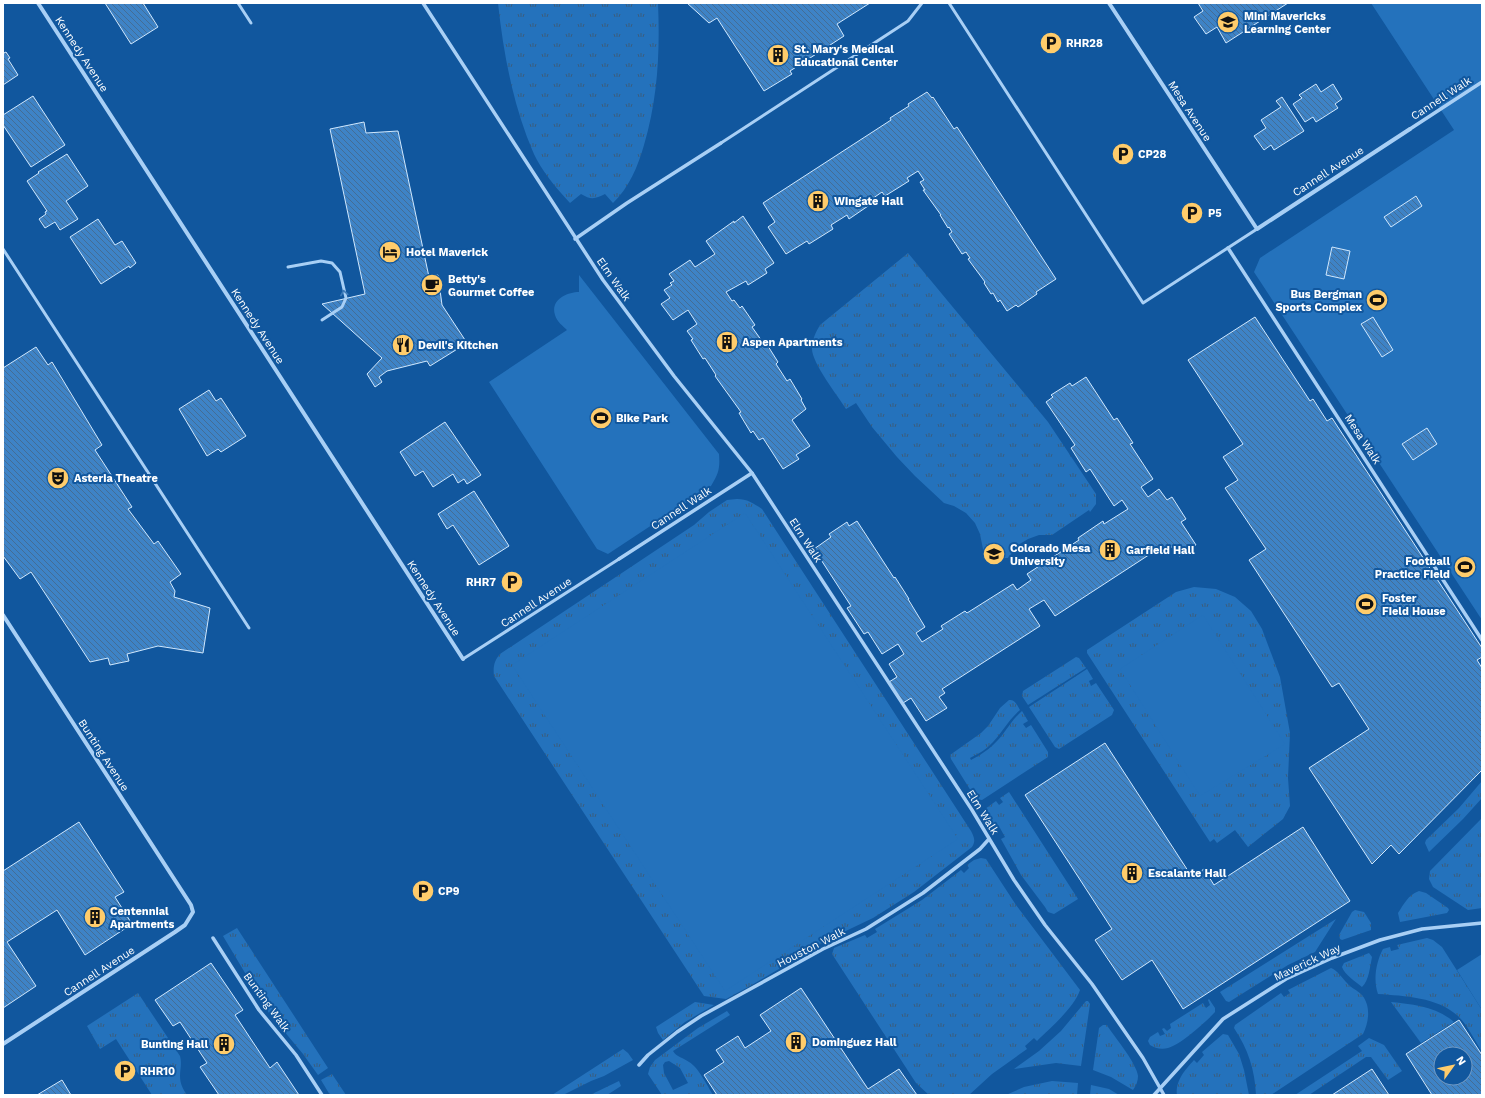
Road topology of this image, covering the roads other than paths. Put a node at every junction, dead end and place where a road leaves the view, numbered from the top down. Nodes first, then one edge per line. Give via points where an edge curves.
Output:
1 (38, 3) edge
2 (238, 3) edge
3 (423, 3) edge
4 (922, 3) edge
5 (949, 3) edge
6 (1109, 3) edge
7 (251, 24) dead end
8 (1482, 82) edge
9 (1410, 129) joint
10 (721, 143) joint
11 (1256, 229) junction
12 (576, 239) junction
13 (1228, 248) junction
14 (3, 249) edge
15 (288, 267) dead end
16 (322, 320) dead end
17 (752, 473) junction
18 (619, 559) joint
19 (3, 615) edge
20 (249, 628) dead end
21 (1482, 640) edge
22 (463, 659) joint
23 (989, 839) junction
24 (191, 905) joint
25 (1482, 923) edge
26 (213, 938) dead end
27 (3, 1044) edge
28 (639, 1065) dead end
29 (1160, 1089) junction
30 (322, 1095) edge
31 (1154, 1095) edge
32 (1164, 1095) edge

1 - 22 street, Kennedy Avenue
2 - 7 lane
3 - 12 street, Elm Walk
4 - 10 lane via 908,20
5 - 13 lane via 1143,303
6 - 11 street, Mesa Avenue
8 - 9 street, Cannell Walk
9 - 11 street, Cannell Avenue
10 - 12 street
11 - 13 lane
12 - 17 street, Elm Walk via 656,353
13 - 21 street, Mesa Walk
14 - 20 lane
16 -> 15 lane via 342,307 346,298 340,272 332,263 321,261
17 - 18 street, Cannell Walk
17 - 23 street, Elm Walk
18 - 22 lane, Cannell Avenue
19 - 24 street, Bunting Avenue
23 - 28 street, Houston Walk via 980,849 923,893 866,929 823,949 701,1016 677,1032
23 - 29 street, Elm Walk via 1014,880 1139,1052
24 - 27 street, Cannell Avenue via 193,912 185,925
25 - 29 street, Maverick Way via 1422,929 1380,940 1286,979 1223,1019
26 - 30 street, Bunting Walk via 259,1010 296,1054
29 - 31 street, Maverick Way
29 - 32 street, Elm Walk

